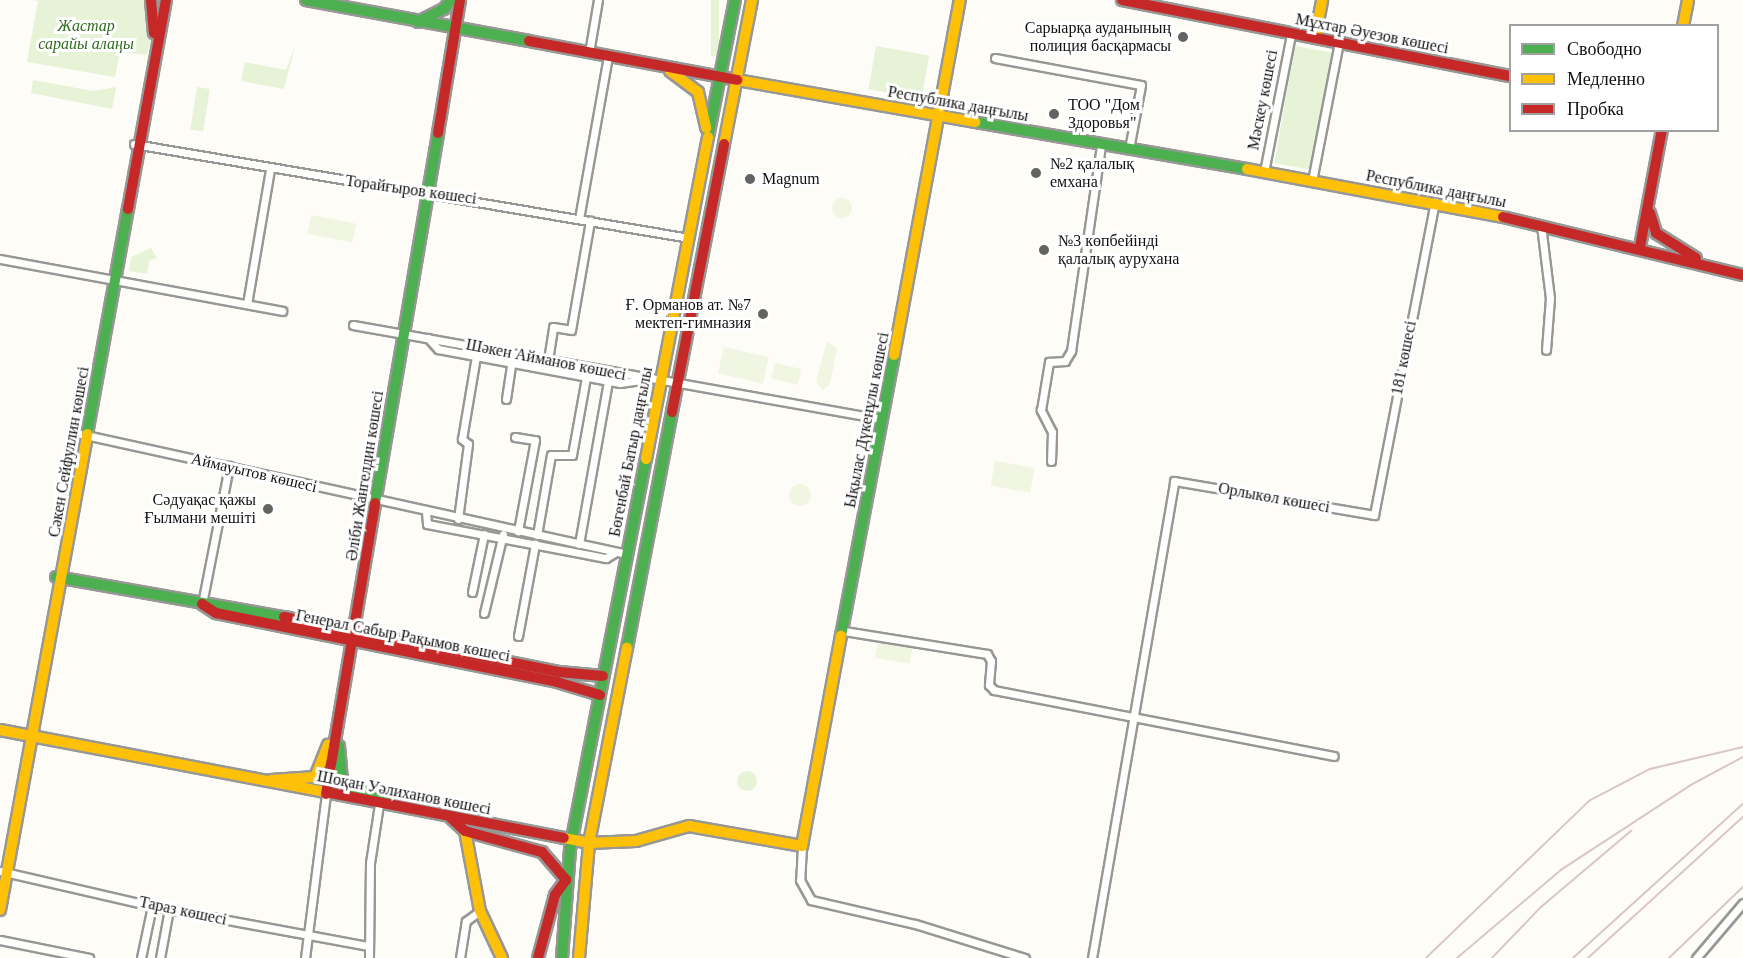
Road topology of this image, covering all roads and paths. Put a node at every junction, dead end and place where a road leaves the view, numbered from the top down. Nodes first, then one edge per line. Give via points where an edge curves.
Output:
1 (151, 0) edge
2 (160, 0) edge
3 (166, 0) edge
4 (306, 0) edge
5 (451, 0) edge
6 (460, 0) edge
7 (598, 0) edge
8 (735, 0) edge
9 (752, 0) edge
10 (960, 0) edge
11 (1122, 0) edge
12 (1322, 0) edge
13 (1688, 0) edge
14 (418, 22) junction
15 (1683, 24) edge
16 (456, 29) junction
17 (154, 33) junction
18 (1290, 34) junction
19 (1315, 37) junction
20 (1339, 42) junction
21 (589, 49) junction
22 (608, 56) junction
23 (995, 58) dead end
24 (668, 69) junction
25 (721, 75) junction
26 (1509, 75) edge
27 (736, 80) junction
28 (938, 117) junction
29 (1662, 132) edge
30 (137, 144) junction
31 (1101, 145) junction
32 (706, 148) junction
33 (1129, 149) junction
34 (270, 169) junction
35 (1264, 172) junction
36 (1312, 181) junction
37 (429, 194) junction
38 (1650, 198) junction
39 (1435, 202) junction
40 (579, 219) junction
41 (590, 221) junction
42 (1541, 225) junction
43 (688, 238) junction
44 (1640, 247) junction
45 (0, 259) edge
46 (1712, 267) junction
47 (1743, 275) edge
48 (113, 279) junction
49 (247, 304) junction
50 (282, 311) dead end
51 (353, 324) dead end
52 (404, 333) junction
53 (428, 338) junction
54 (1546, 350) dead end
55 (513, 354) junction
56 (476, 356) junction
57 (548, 360) junction
58 (512, 363) junction
59 (586, 377) junction
60 (655, 380) junction
61 (608, 381) junction
62 (676, 383) junction
63 (506, 399) dead end
64 (882, 419) junction
65 (84, 435) junction
66 (515, 437) dead end
67 (1051, 461) dead end
68 (229, 466) junction
69 (376, 502) junction
70 (426, 512) junction
71 (1374, 515) joint
72 (458, 519) junction
73 (505, 529) junction
74 (518, 531) junction
75 (484, 534) junction
76 (537, 535) junction
77 (502, 537) junction
78 (535, 544) junction
79 (579, 544) junction
80 (621, 553) junction
81 (58, 578) junction
82 (472, 592) dead end
83 (202, 604) junction
84 (484, 614) dead end
85 (844, 631) junction
86 (518, 636) dead end
87 (354, 637) junction
88 (603, 676) junction
89 (558, 677) junction
90 (600, 695) junction
91 (339, 716) junction
92 (1132, 716) junction
93 (0, 730) edge
94 (30, 737) junction
95 (1334, 756) dead end
96 (261, 781) junction
97 (326, 794) junction
98 (379, 804) junction
99 (396, 807) junction
100 (451, 818) junction
101 (465, 831) junction
102 (572, 840) junction
103 (589, 843) junction
104 (802, 846) junction
105 (2, 871) edge
106 (566, 880) junction
107 (1743, 903) edge
108 (152, 906) junction
109 (169, 909) junction
110 (0, 910) edge
111 (480, 911) junction
112 (308, 935) junction
113 (0, 940) edge
114 (367, 946) junction
115 (89, 958) edge
116 (141, 958) edge
117 (160, 958) edge
118 (305, 958) edge
119 (369, 958) edge
120 (460, 958) edge
121 (502, 958) edge
122 (538, 958) edge
123 (562, 958) edge
124 (579, 958) edge
125 (1025, 958) edge
126 (1092, 958) edge
127 (1696, 958) edge

1 - 17 main road
2 - 17 main road, Сәкен Сейфуллин көшесі
3 - 30 main road, Сәкен Сейфуллин көшесі
4 - 14 main road, Республика даңғылы
5 - 14 main road via 444,9
6 - 16 main road, Әліби Жангелдин көшесі
7 - 21 street
8 - 25 main road, Бөгенбай Батыр даңғылы
9 - 27 main road, Бөгенбай Батыр даңғылы
10 - 28 main road, Ықылас Дүкенұлы көшесі
11 - 18 main road, Мұхтар Әуезов көшесі
12 - 19 main road
13 - 15 main road
14 - 16 main road, Республика даңғылы
16 - 21 main road, Республика даңғылы
16 - 37 main road, Әліби Жангелдин көшесі
17 - 30 main road, Сәкен Сейфуллин көшесі
18 - 19 main road, Мұхтар Әуезов көшесі
18 - 35 street, Мәскеу көшесі
19 - 20 main road, Мұхтар Әуезов көшесі
20 - 26 main road, Мұхтар Әуезов көшесі
20 - 36 street
21 - 22 main road, Республика даңғылы
22 - 24 main road, Республика даңғылы
22 - 40 street
23 - 33 street via 1141,85
24 - 25 main road, Республика даңғылы
24 - 32 main road via 698,92
25 - 27 main road, Республика даңғылы
25 - 32 main road, Бөгенбай Батыр даңғылы
27 - 28 main road, Республика даңғылы
27 - 62 main road, Бөгенбай Батыр даңғылы
28 - 31 main road, Республика даңғылы
28 - 64 main road, Ықылас Дүкенұлы көшесі
29 - 38 main road
30 - 34 street, Торайғыров көшесі
30 - 48 main road, Сәкен Сейфуллин көшесі
31 - 33 main road, Республика даңғылы
31 - 67 street via 1071,351 1065,361 1049,362 1041,410 1052,432
32 - 43 main road, Бөгенбай Батыр даңғылы
33 - 35 main road, Республика даңғылы
34 - 37 street, Торайғыров көшесі
34 - 49 street
35 - 36 main road, Республика даңғылы
36 - 39 main road, Республика даңғылы
37 - 40 street, Торайғыров көшесі
37 - 52 main road, Әліби Жангелдин көшесі
38 - 44 main road
38 - 46 main road via 1650,219 1656,233
39 - 42 main road, Республика даңғылы
39 - 71 street, 181 көшесі
40 - 41 street, Торайғыров көшесі
41 - 43 street, Торайғыров көшесі
41 - 57 street via 571,330 553,327
42 - 44 main road, Республика даңғылы
42 - 54 street via 1550,298
43 - 60 main road, Бөгенбай Батыр даңғылы
44 - 46 main road, Республика даңғылы
45 - 48 street
46 - 47 main road, Республика даңғылы
48 - 49 street
48 - 65 main road, Сәкен Сейфуллин көшесі
49 - 50 street
51 - 52 street, Шәкен Айманов көшесі
52 - 53 street, Шәкен Айманов көшесі
52 - 69 main road, Әліби Жангелдин көшесі
53 - 55 street, Шәкен Айманов көшесі
53 - 56 street via 438,349
55 - 57 street, Шәкен Айманов көшесі
55 - 58 street
56 - 58 street
56 - 72 street via 462,439 468,444
57 - 60 street, Шәкен Айманов көшесі
58 - 59 street
58 - 63 street
59 - 61 street
59 - 76 street via 572,455 551,455
60 - 61 street via 640,384
60 - 62 street, Шәкен Айманов көшесі
60 - 80 main road, Бөгенбай Батыр даңғылы
61 - 79 street
62 - 64 street, Шәкен Айманов көшесі
62 - 103 main road, Бөгенбай Батыр даңғылы
64 - 85 main road, Ықылас Дүкенұлы көшесі
65 - 68 street, Аймауытов көшесі
65 - 81 main road, Сәкен Сейфуллин көшесі
66 - 74 street via 535,440
68 - 69 street, Аймауытов көшесі
68 - 83 street
69 - 70 street, Аймауытов көшесі
69 - 87 main road, Әліби Жангелдин көшесі
70 - 72 street, Аймауытов көшесі
70 - 75 street, Аймауытов көшесі via 427,524
71 - 92 street, Орлыкөл көшесі via 1174,481
72 - 73 street, Аймауытов көшесі
73 - 74 street, Аймауытов көшесі
73 - 77 street
74 - 76 street, Аймауытов көшесі
75 - 77 street, Аймауытов көшесі
75 - 82 street
76 - 79 street, Аймауытов көшесі
77 - 78 street, Аймауытов көшесі
77 - 84 street
78 - 80 street, Аймауытов көшесі via 606,558
78 - 86 street
79 - 80 street, Аймауытов көшесі
80 - 88 main road, Бөгенбай Батыр даңғылы
81 - 83 main road, Генерал Сабыр Рақымов көшесі
81 - 94 main road, Сәкен Сейфуллин көшесі
83 - 87 main road, Генерал Сабыр Рақымов көшесі via 216,602
85 - 92 street via 987,654 991,661 988,685 994,690
85 - 104 main road, Ықылас Дүкенұлы көшесі
87 - 89 main road, Генерал Сабыр Рақымов көшесі
87 - 91 main road, Әліби Жангелдин көшесі
88 - 89 main road, Генерал Сабыр Рақымов көшесі
88 - 90 main road, Бөгенбай Батыр даңғылы
89 - 90 main road, Генерал Сабыр Рақымов көшесі
90 - 102 main road, Бөгенбай Батыр даңғылы
91 - 96 main road via 315,777
91 - 97 main road, Әліби Жангелдин көшесі
91 - 99 main road via 342,783
92 - 95 street
92 - 126 street
93 - 94 main road, Шоқан Уәлиханов көшесі
94 - 96 main road, Шоқан Уәлиханов көшесі
94 - 105 main road, Сәкен Сейфуллин көшесі
96 - 97 main road, Шоқан Уәлиханов көшесі
97 - 98 main road, Шоқан Уәлиханов көшесі
97 - 112 street, Әліби Жангелдин көшесі
98 - 99 main road, Шоқан Уәлиханов көшесі
98 - 114 street via 370,863
99 - 100 main road, Шоқан Уәлиханов көшесі
100 - 101 main road
100 - 102 main road, Шоқан Уәлиханов көшесі
101 - 106 main road via 542,852
101 - 111 main road
102 - 103 main road, Шоқан Уәлиханов көшесі
102 - 106 main road, Бөгенбай Батыр даңғылы
103 - 104 main road, Шоқан Уәлиханов көшесі via 636,841 689,826
103 - 124 main road, Бөгенбай Батыр даңғылы
104 - 125 street via 800,880 811,900 915,924
105 - 108 street, Тараз көшесі
105 - 110 main road, Сәкен Сейфуллин көшесі
106 - 122 main road via 555,895
106 - 123 main road, Бөгенбай Батыр даңғылы
107 - 127 street
108 - 109 street, Тараз көшесі
108 - 116 street
109 - 112 street, Тараз көшесі
109 - 117 street
111 - 120 street via 466,921
111 - 121 main road
112 - 114 street, Тараз көшесі
112 - 118 street, Әліби Жангелдин көшесі
113 - 115 street
114 - 119 street

